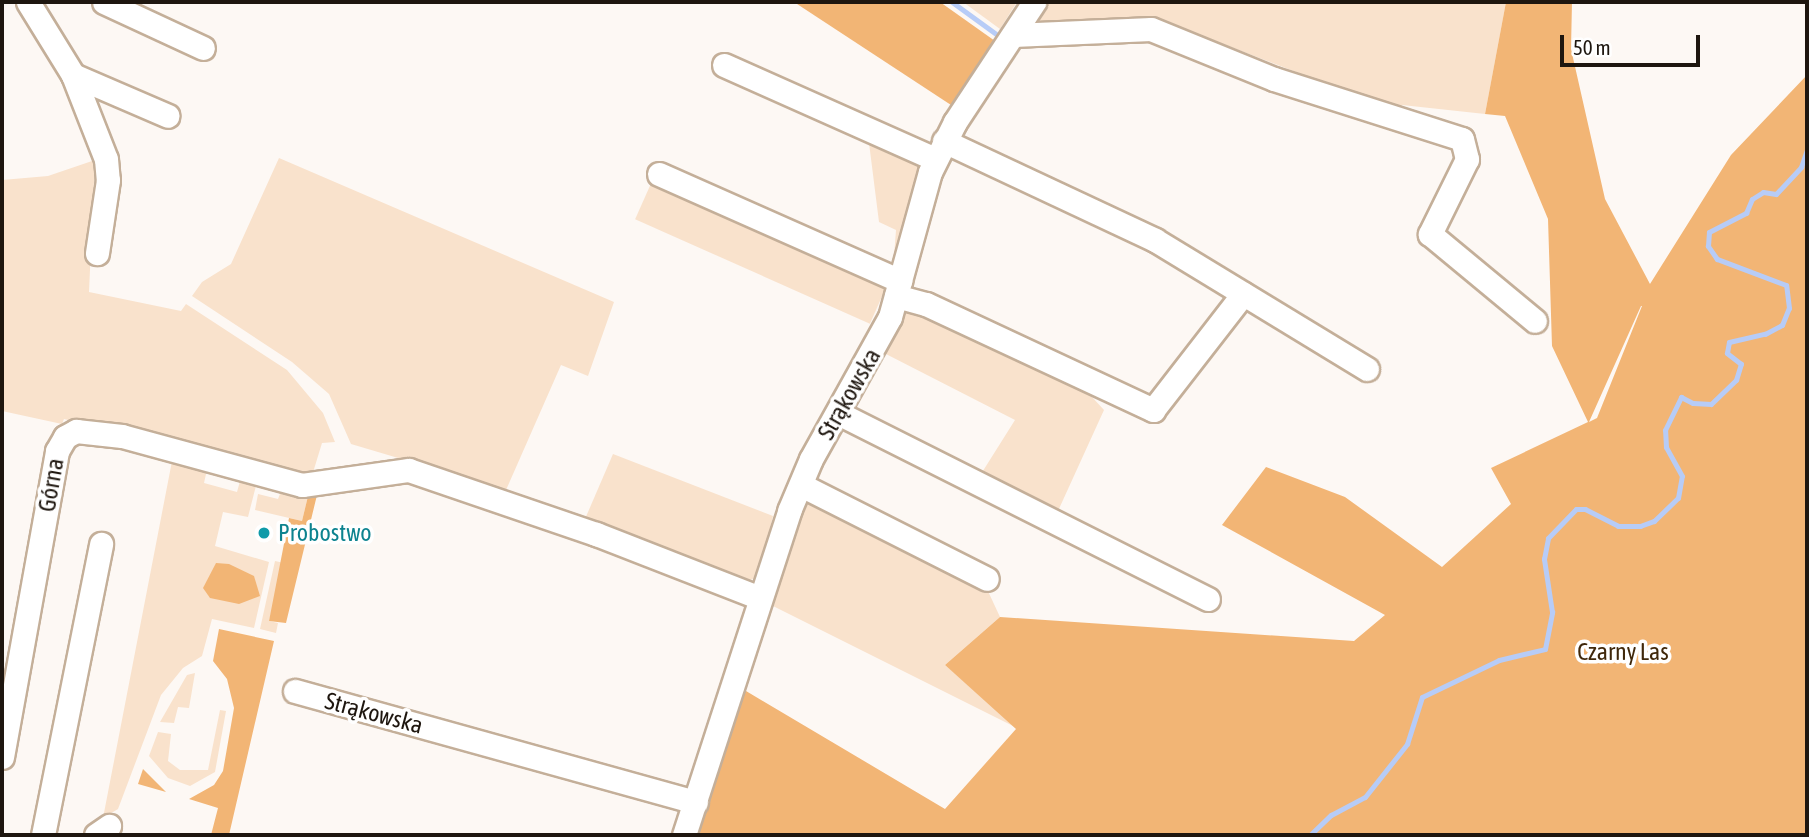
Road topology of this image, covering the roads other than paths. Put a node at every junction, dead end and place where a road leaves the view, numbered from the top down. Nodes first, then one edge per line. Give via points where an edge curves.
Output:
1 (27, 2) edge
2 (104, 2) edge
3 (1034, 2) edge
4 (1013, 35) junction
5 (203, 48) dead end
6 (724, 65) dead end
7 (73, 75) junction
8 (168, 116) dead end
9 (940, 150) junction
10 (659, 174) dead end
11 (97, 253) dead end
12 (898, 288) junction
13 (1243, 294) junction
14 (1535, 321) dead end
15 (1367, 369) dead end
16 (838, 413) junction
17 (801, 485) junction
18 (101, 544) dead end
19 (987, 579) dead end
20 (758, 597) junction
21 (1208, 599) dead end
22 (295, 691) dead end
23 (2, 757) edge
24 (696, 802) junction
25 (43, 835) edge
26 (684, 835) edge

1 - 7 street
2 - 5 street
3 - 4 street, Strąkowska
4 - 9 street, Strąkowska
4 - 14 street via 1151,29 1274,79 1462,139 1467,159 1430,234
6 - 9 street
7 - 8 street
7 - 11 street via 108,169
9 - 12 street, Strąkowska
9 - 13 street via 1155,240
10 - 12 street
12 - 13 street via 1153,410
12 - 16 street, Strąkowska via 880,342
13 - 15 street
16 - 17 street, Strąkowska
16 - 21 street
17 - 19 street
17 - 20 street, Strąkowska
18 - 25 street
20 - 23 street, Górna via 596,534 409,470 302,485 95,431 65,437 57,451
20 - 24 street, Strąkowska
22 - 24 street, Strąkowska
24 - 26 street, Strąkowska

